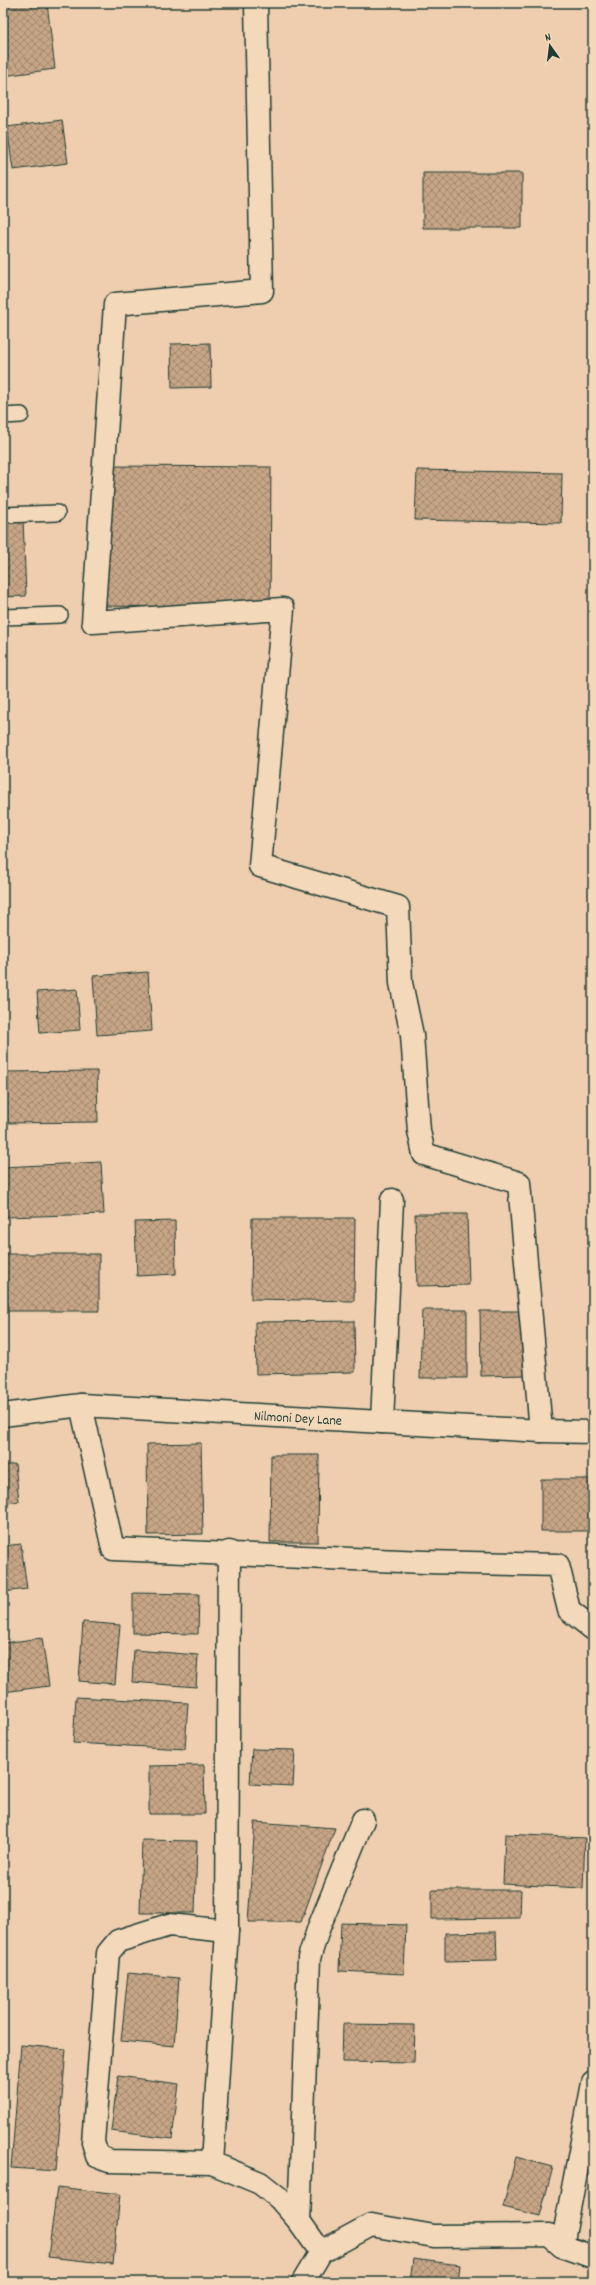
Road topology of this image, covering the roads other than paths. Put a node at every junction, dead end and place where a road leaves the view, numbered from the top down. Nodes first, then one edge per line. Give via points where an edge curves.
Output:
1 (256, 3) edge
2 (21, 415) dead end
3 (3, 416) edge
4 (57, 513) dead end
5 (3, 514) edge
6 (60, 615) dead end
7 (3, 617) edge
8 (392, 1200) dead end
9 (81, 1405) junction
10 (3, 1415) edge
11 (382, 1422) junction
12 (541, 1430) junction
13 (593, 1432) edge
14 (229, 1552) junction
15 (593, 1630) edge
16 (363, 1820) dead end
17 (227, 1931) junction
18 (593, 2083) edge
19 (212, 2163) junction
20 (299, 2221) junction
21 (562, 2246) junction
22 (320, 2252) junction
23 (593, 2257) edge
24 (303, 2282) edge

1 - 12 street via 262,291 115,304 93,622 283,610 260,866 398,907 401,983 412,1035 419,1131 424,1154 519,1183
2 - 3 lane
4 - 5 lane
6 - 7 lane
8 - 11 street
9 - 10 street, Nilmoni Dey Lane
9 - 11 street, Nilmoni Dey Lane
9 - 14 street via 113,1548
11 - 12 street, Nilmoni Dey Lane
12 - 13 street, Nilmoni Dey Lane
14 - 15 street via 425,1562 558,1565 568,1610
14 - 17 street
16 - 20 street via 318,1927 309,1958
17 - 19 street
17 - 19 street via 169,1925 118,1941 108,1954 93,2142 97,2156 109,2161
18 - 21 street
19 - 20 street via 260,2183 279,2198
20 - 22 street
21 - 22 street via 549,2235 434,2236 371,2225
21 - 23 street
22 - 24 street

